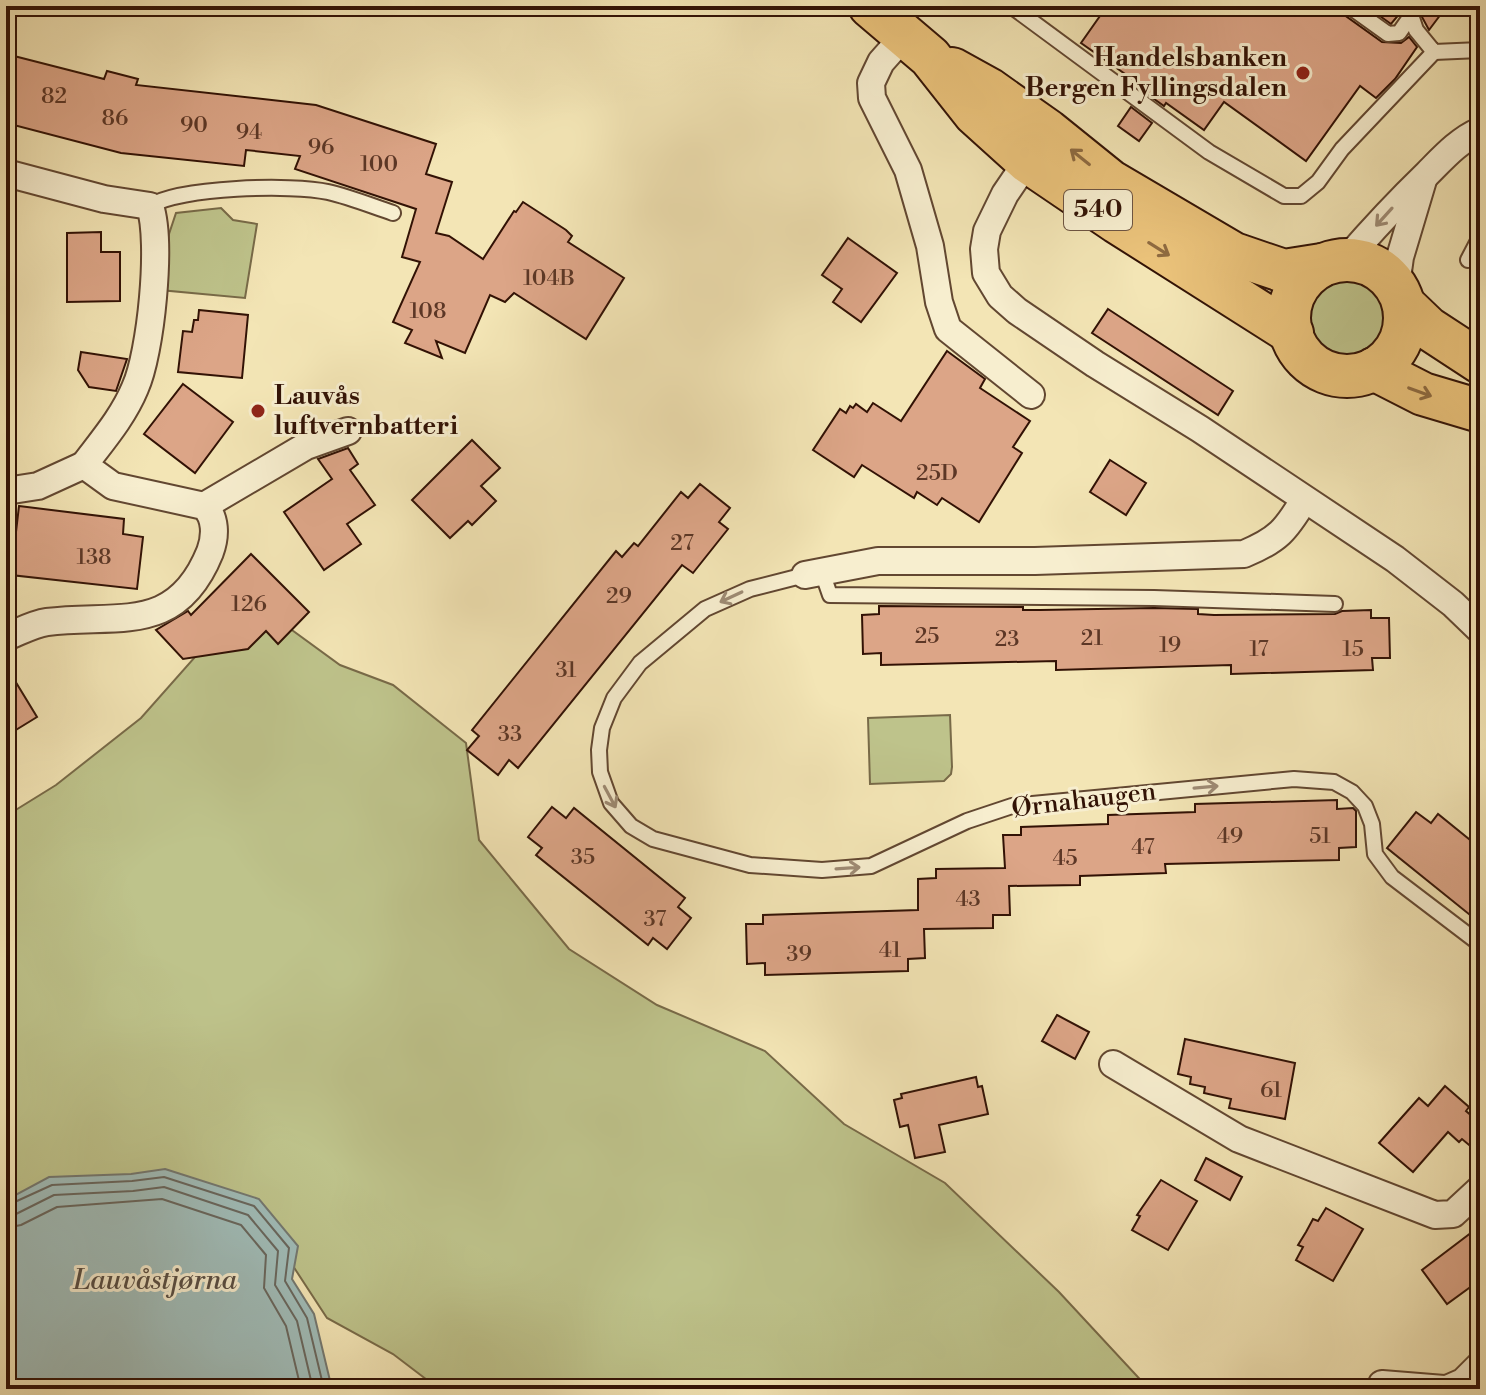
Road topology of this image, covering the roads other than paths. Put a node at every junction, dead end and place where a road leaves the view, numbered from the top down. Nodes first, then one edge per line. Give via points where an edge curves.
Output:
1 (870, 6) edge
2 (1011, 6) edge
3 (1349, 6) edge
4 (1414, 10) edge
5 (917, 46) junction
6 (1480, 50) edge
7 (1434, 52) junction
8 (1480, 131) edge
9 (1038, 146) junction
10 (6, 173) edge
11 (1424, 176) junction
12 (150, 206) junction
13 (393, 213) dead end
14 (1480, 237) edge
15 (1468, 260) dead end
16 (1334, 262) junction
17 (1400, 296) junction
18 (1292, 333) junction
19 (1480, 362) edge
20 (1374, 369) junction
21 (1031, 395) dead end
22 (1480, 411) edge
23 (348, 431) dead end
24 (84, 465) junction
25 (6, 491) edge
26 (1304, 500) junction
27 (204, 506) junction
28 (813, 573) junction
29 (1335, 604) dead end
30 (1480, 630) edge
31 (6, 637) edge
32 (1480, 944) edge
33 (1113, 1064) dead end
34 (1480, 1189) edge
35 (1480, 1365) edge
36 (1382, 1384) dead end
37 (1445, 1389) edge

1 - 5 main road, 540
2 - 7 lane via 1209,152 1284,196 1301,196 1318,182 1342,149
3 - 4 lane via 1388,34 1399,33
4 - 7 lane via 1416,30
5 - 9 main road, 540 via 975,114
5 - 21 street via 881,62 871,83 872,98 908,170 948,329
6 - 7 lane
8 - 11 street
16 -> 9 main road, 540 via 1284,271 1234,254 1110,181
9 -> 18 main road, 540 via 1117,222
9 - 26 street via 987,231 986,273 1000,296
10 - 12 street
11 -> 16 street
11 - 17 street via 1400,257
12 - 13 lane via 193,193 285,188 327,191
12 - 24 street via 155,260 142,366 118,420
14 - 15 lane
16 - 17 main road, 540 via 1374,266
16 - 18 main road via 1311,272 1295,293
17 - 19 main road, 540 via 1428,328
17 - 20 main road via 1405,318 1399,342
18 - 20 main road, 540 via 1297,347 1317,367 1345,376
20 -> 22 main road via 1423,394
23 - 27 street via 306,446
24 - 25 street via 38,486
24 - 27 street via 113,486
26 - 28 street, Ørnahaugen via 1286,530 1244,554 878,561
26 - 30 street via 1395,559
27 - 31 street via 212,513 211,548 190,586 162,611 116,620 44,622
28 - 29 lane via 830,595
28 -> 32 lane, Ørnahaugen via 750,589 705,609 640,663 614,698 602,728 600,772 611,803 631,826 653,839 750,865 822,870 871,866 1012,806 1294,779 1334,782 1365,806 1375,854 1392,877
33 - 34 street via 1239,1139 1435,1215 1453,1214
35 - 37 street via 1463,1382
36 - 37 street

